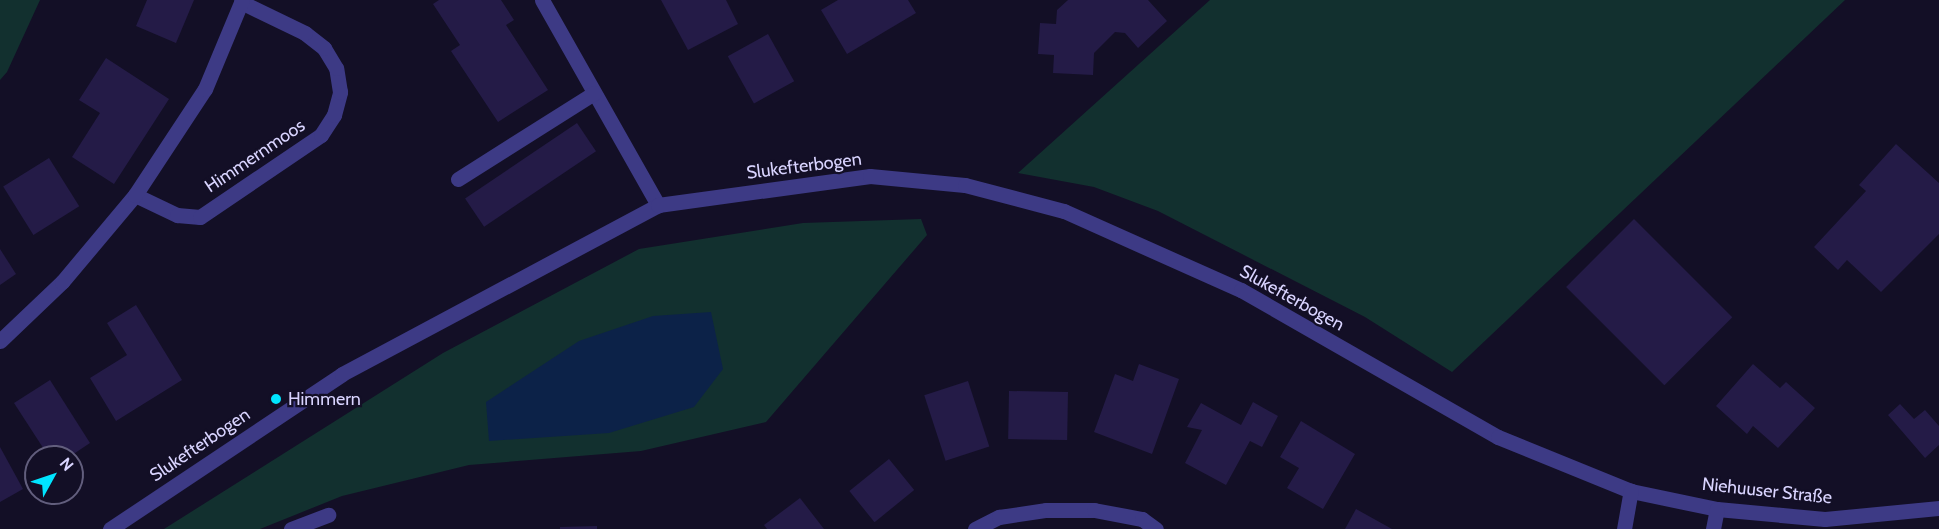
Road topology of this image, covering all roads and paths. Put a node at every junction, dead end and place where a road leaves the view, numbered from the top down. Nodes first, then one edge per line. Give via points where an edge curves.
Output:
1 (542, 0) edge
2 (242, 1) edge
3 (594, 93) junction
4 (458, 179) dead end
5 (135, 195) junction
6 (658, 205) junction
7 (0, 341) edge
8 (1631, 491) junction
9 (1939, 508) edge
10 (1717, 509) junction
11 (328, 515) dead end
12 (110, 529) edge
13 (291, 529) edge
14 (975, 529) edge
15 (1156, 529) edge
16 (1624, 529) edge
17 (1713, 529) edge

1 - 3 street
2 - 5 street, Himmernmoos via 205,89
2 - 5 street, Himmernmoos via 304,33 324,48 336,68 340,92 334,115 321,135 200,217 177,215
3 - 4 street
3 - 6 street
5 - 7 street, Himmernmoos via 62,282
6 - 8 street, Slukefterbogen via 870,176 965,185 1064,211 1241,290 1498,437
6 - 12 street, Slukefterbogen via 342,374
8 - 10 street, Niehuuser Straße
8 - 16 street
9 - 10 street, Niehuuser Straße via 1825,519
10 - 17 street
11 - 13 street
14 - 15 street via 999,517 1046,510 1094,510 1142,519

